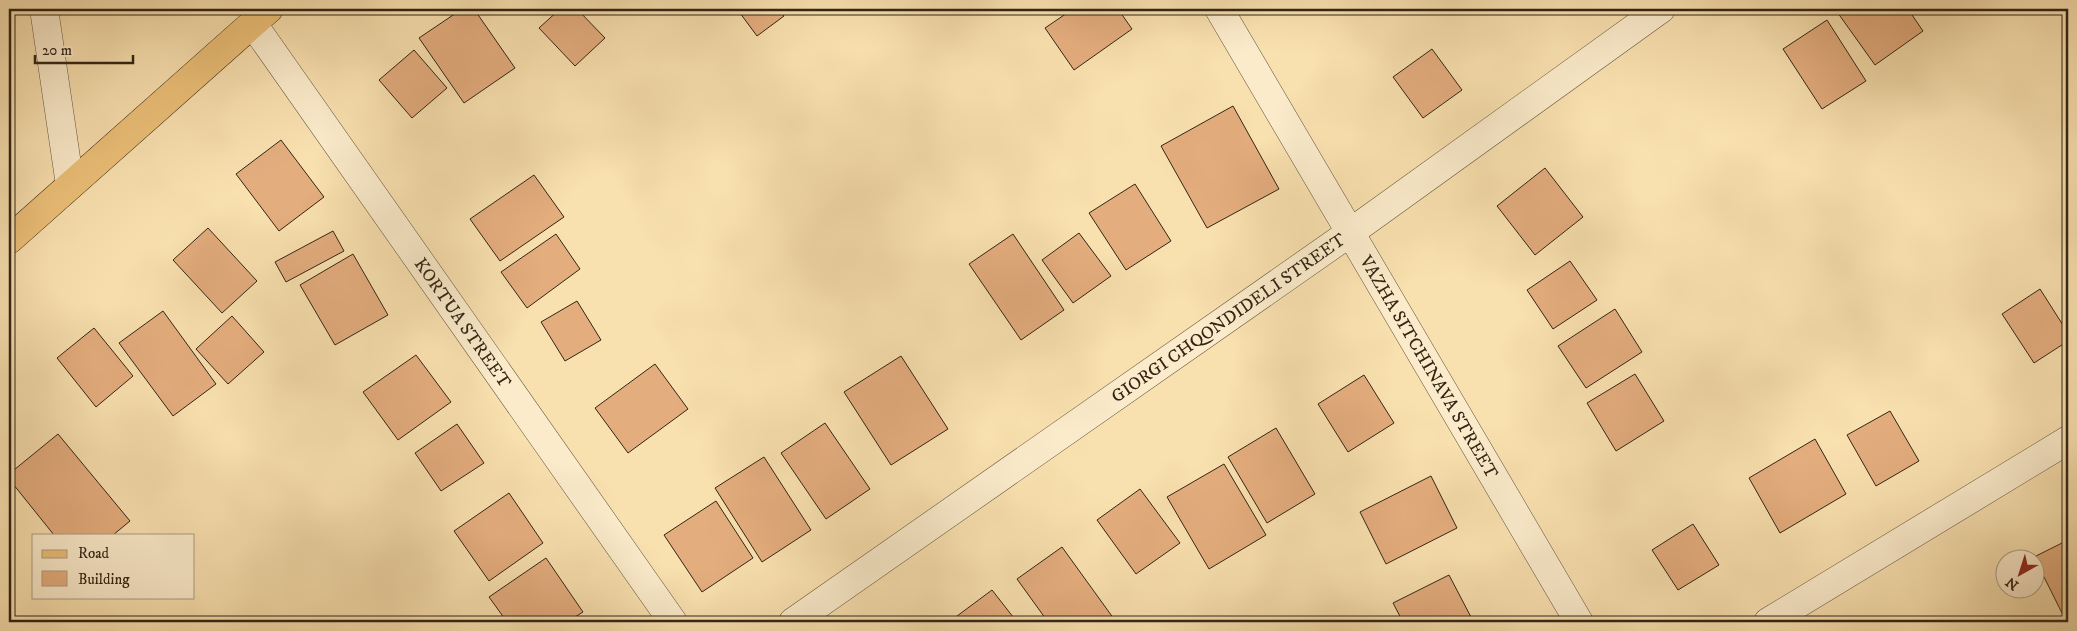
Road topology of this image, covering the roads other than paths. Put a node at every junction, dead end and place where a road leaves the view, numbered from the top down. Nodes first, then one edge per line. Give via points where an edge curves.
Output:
1 (44, 9) edge
2 (1219, 9) edge
3 (1661, 9) edge
4 (261, 16) edge
5 (70, 185) junction
6 (1351, 232) junction
7 (9, 240) edge
8 (2068, 440) edge
9 (672, 622) edge
10 (793, 622) edge
11 (1579, 622) edge
12 (1768, 622) edge

1 - 5 street
2 - 6 street, VAZHA SITCHINAVA STREET
3 - 6 street, GIORGI CHQONDIDELI STREET
4 - 5 main road
4 - 9 street, KORTUA STREET
5 - 7 main road
6 - 10 street, GIORGI CHQONDIDELI STREET
6 - 11 street, VAZHA SITCHINAVA STREET
8 - 12 street

